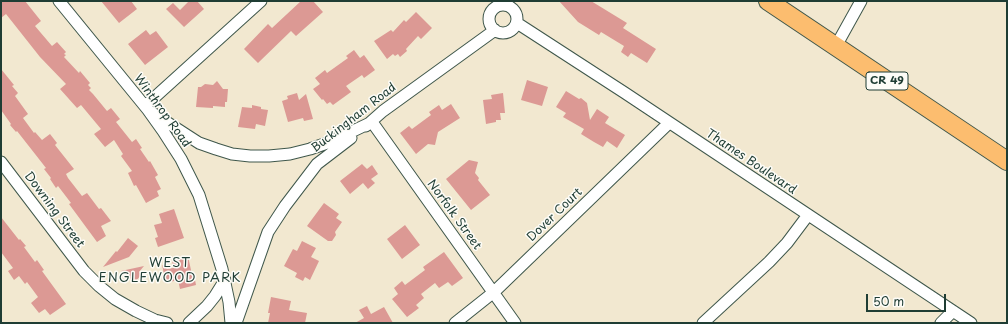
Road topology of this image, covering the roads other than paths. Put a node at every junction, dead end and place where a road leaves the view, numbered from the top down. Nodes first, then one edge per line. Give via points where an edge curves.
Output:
1 (60, 1) edge
2 (261, 1) edge
3 (768, 1) edge
4 (861, 1) edge
5 (501, 3) edge
6 (517, 22) junction
7 (495, 30) junction
8 (836, 46) junction
9 (146, 108) junction
10 (372, 122) junction
11 (669, 122) junction
12 (1007, 161) edge
13 (1, 162) edge
14 (808, 215) junction
15 (224, 280) junction
16 (494, 292) junction
17 (953, 312) junction
18 (167, 323) edge
19 (189, 323) edge
20 (231, 323) edge
21 (236, 323) edge
22 (455, 323) edge
23 (515, 323) edge
24 (703, 323) edge
25 (941, 323) edge
26 (971, 323) edge

1 - 9 street, Winthrop Road
2 - 9 street
3 - 8 main road, CR 49
4 - 8 street
5 - 6 street via 516,12
5 - 7 street via 490,16 491,25
6 - 7 street via 514,28 506,32
6 - 11 street, Thames Boulevard
7 - 10 street, Buckingham Road via 383,111
8 - 12 main road, CR 49
9 - 10 street via 200,143 227,153 250,156 290,154 310,149
9 - 15 street, Winthrop Road via 181,159 199,195
10 - 16 street, Norfolk Street
10 - 21 street, Buckingham Road via 316,164 284,206 268,232
11 - 14 street, Thames Boulevard
11 - 16 street, Dover Court
13 - 18 street, Downing Street via 84,271 99,286 136,311
14 - 17 street, Thames Boulevard
14 - 24 street via 769,262
15 - 19 street via 207,306
15 - 20 street, Winthrop Road
16 - 22 street, Dover Court
16 - 23 street, Norfolk Street
17 - 25 street
17 - 26 street, Thames Boulevard

